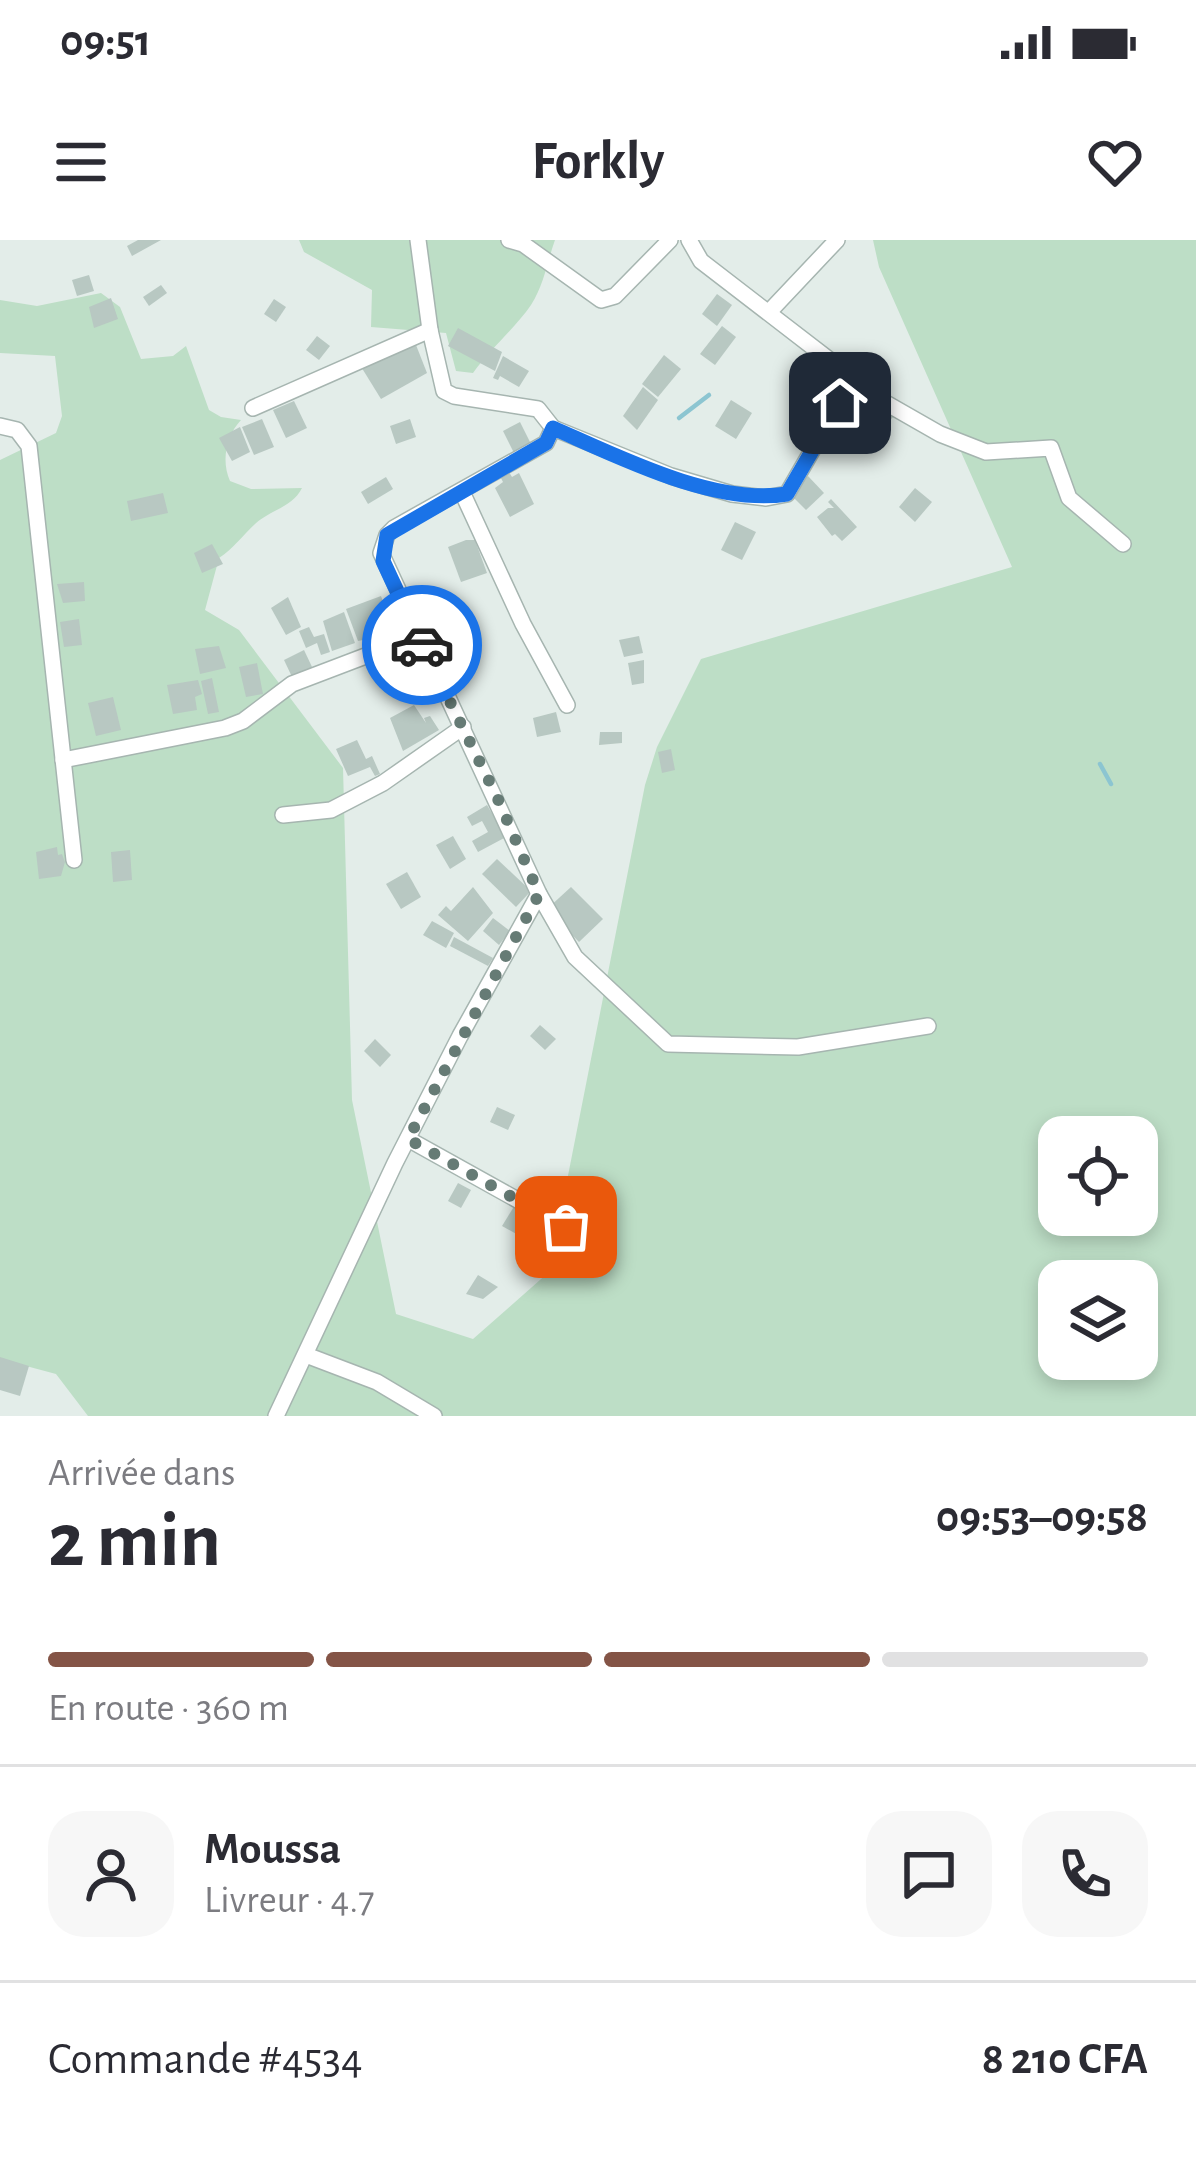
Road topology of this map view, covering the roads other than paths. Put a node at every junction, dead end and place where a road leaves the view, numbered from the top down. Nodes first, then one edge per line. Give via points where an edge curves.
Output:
1 (418, 240) edge
2 (513, 240) edge
3 (670, 240) edge
4 (689, 240) edge
5 (837, 240) edge
6 (770, 310) junction
7 (430, 330) junction
8 (854, 377) junction
9 (253, 408) dead end
10 (0, 426) edge
11 (553, 428) junction
12 (462, 492) junction
13 (1124, 544) dead end
14 (418, 636) junction
15 (567, 705) dead end
16 (463, 727) junction
17 (63, 760) junction
18 (283, 815) dead end
19 (74, 860) dead end
20 (539, 894) junction
21 (928, 1026) dead end
22 (408, 1139) junction
23 (566, 1227) dead end
24 (306, 1354) junction
25 (276, 1416) edge
26 (434, 1416) edge

1 - 7 street
2 - 3 street via 602,300
4 - 6 street via 701,261
5 - 6 street
6 - 8 street
7 - 9 street
7 - 11 street via 448,394 538,409
8 - 11 street via 787,494 766,498 671,476
8 - 13 street via 940,434 986,452 1051,448 1069,498
10 - 17 street via 29,446
11 - 12 street via 546,443
12 - 14 street via 394,528 383,544 383,561
12 - 15 street
14 - 16 street
14 - 17 street via 292,683 225,728
16 - 18 street via 331,810
16 - 20 street
17 - 19 street
20 - 21 street via 575,957 668,1044 798,1047
20 - 22 street
22 - 23 street
22 - 24 street
24 - 25 street
24 - 26 street

